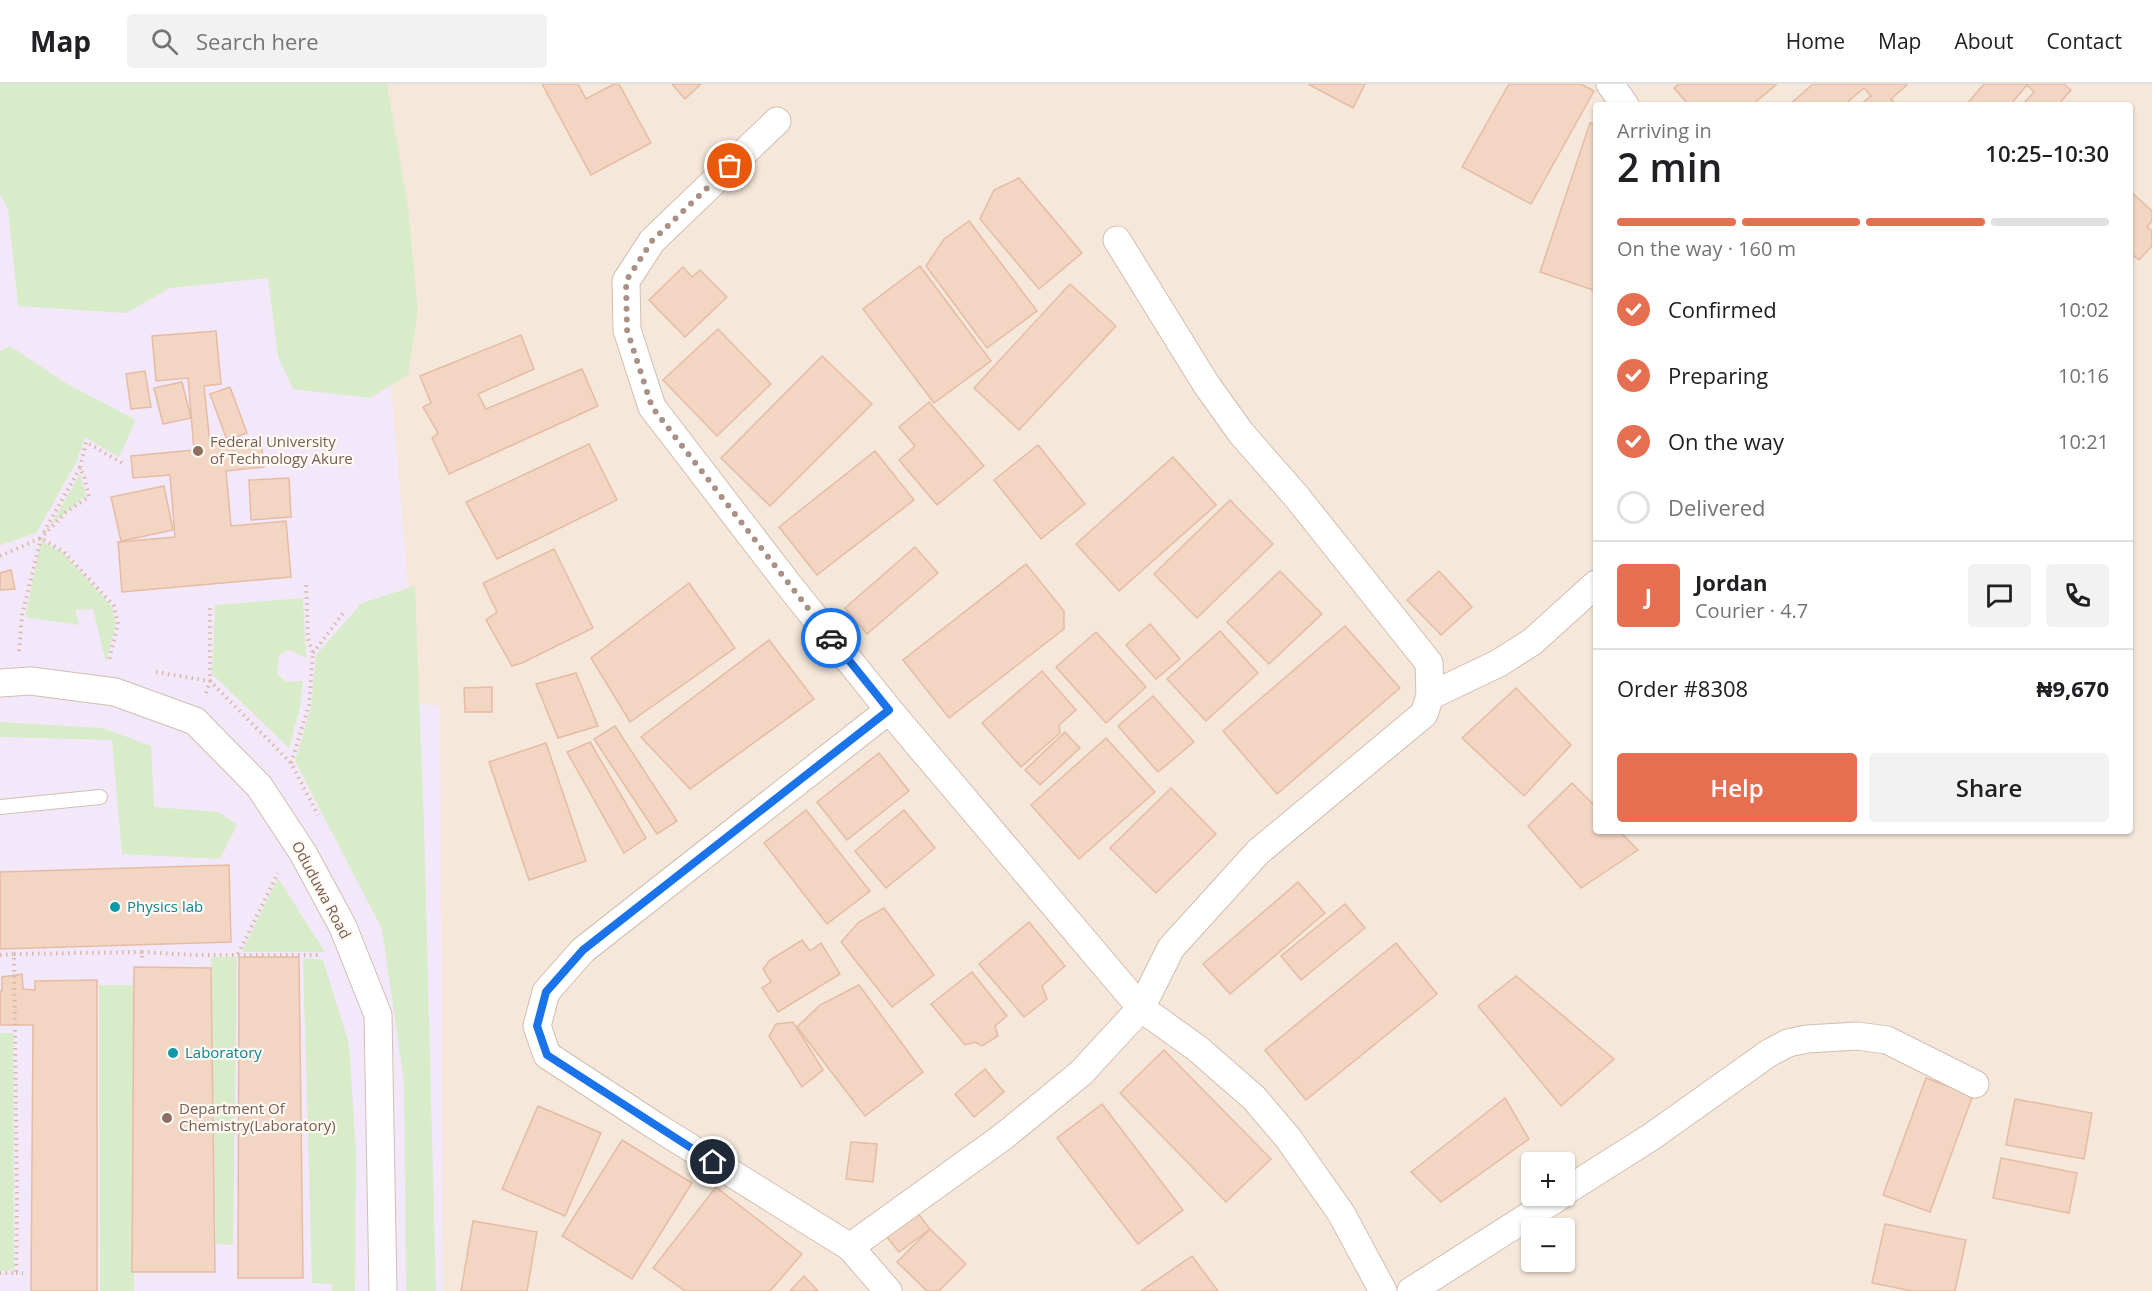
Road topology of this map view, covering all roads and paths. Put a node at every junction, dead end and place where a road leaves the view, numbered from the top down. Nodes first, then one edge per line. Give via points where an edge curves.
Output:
1 (1610, 84) edge
2 (1623, 102) edge
3 (777, 122) dead end
4 (1117, 240) dead end
5 (124, 464) dead end
6 (80, 468) junction
7 (41, 538) junction
8 (0, 556) edge
9 (306, 581) dead end
10 (1593, 587) edge
11 (210, 604) dead end
12 (344, 612) dead end
13 (313, 653) junction
14 (19, 654) dead end
15 (109, 664) dead end
16 (154, 671) dead end
17 (210, 681) junction
18 (0, 683) edge
19 (1430, 696) junction
20 (889, 710) junction
21 (195, 721) junction
22 (100, 798) dead end
23 (0, 807) edge
24 (272, 863) dead end
25 (278, 873) junction
26 (284, 882) dead end
27 (142, 952) junction
28 (14, 954) junction
29 (238, 954) junction
30 (0, 955) edge
31 (330, 956) dead end
32 (142, 962) dead end
33 (1141, 1008) junction
34 (1975, 1084) dead end
35 (1575, 1185) edge
36 (1544, 1206) edge
37 (850, 1247) junction
38 (16, 1273) junction
39 (23, 1273) dead end
40 (0, 1274) edge
41 (383, 1291) edge
42 (888, 1291) edge
43 (1383, 1291) edge
44 (1411, 1291) edge

1 - 2 street
3 - 20 street via 652,241 626,281 627,330 652,407
4 - 19 street via 1241,433 1429,663
5 - 6 path via 86,442
6 - 7 path
6 - 7 path via 89,497 66,512
7 - 8 path
7 - 14 path via 22,615
7 - 15 path via 63,552 114,606 118,624
9 - 13 path via 308,639
10 - 19 street via 1532,642 1499,663
11 - 17 path
12 - 13 path
13 - 17 path via 309,705 291,763
16 - 17 path
17 - 21 path
18 - 21 street, Oduduwa Road via 31,681 115,692
19 - 33 street via 1424,714 1258,852 1171,948
20 - 33 street
20 - 37 street via 583,950 546,992 537,1026 547,1055
21 - 41 street, Oduduwa Road via 259,786 303,853 343,927 378,1015
22 - 23 lane
24 - 25 path
25 - 26 path
25 - 29 path
27 - 28 path
27 - 29 path
27 - 32 path
28 - 30 path
28 - 38 path
29 - 31 path
33 - 37 street via 1072,1080 1004,1136
33 - 43 street via 1198,1049 1254,1098 1288,1138 1341,1214
34 - 35 street via 1887,1040 1857,1036 1788,1043
36 - 44 street
37 - 42 street
38 - 39 path
38 - 40 path

